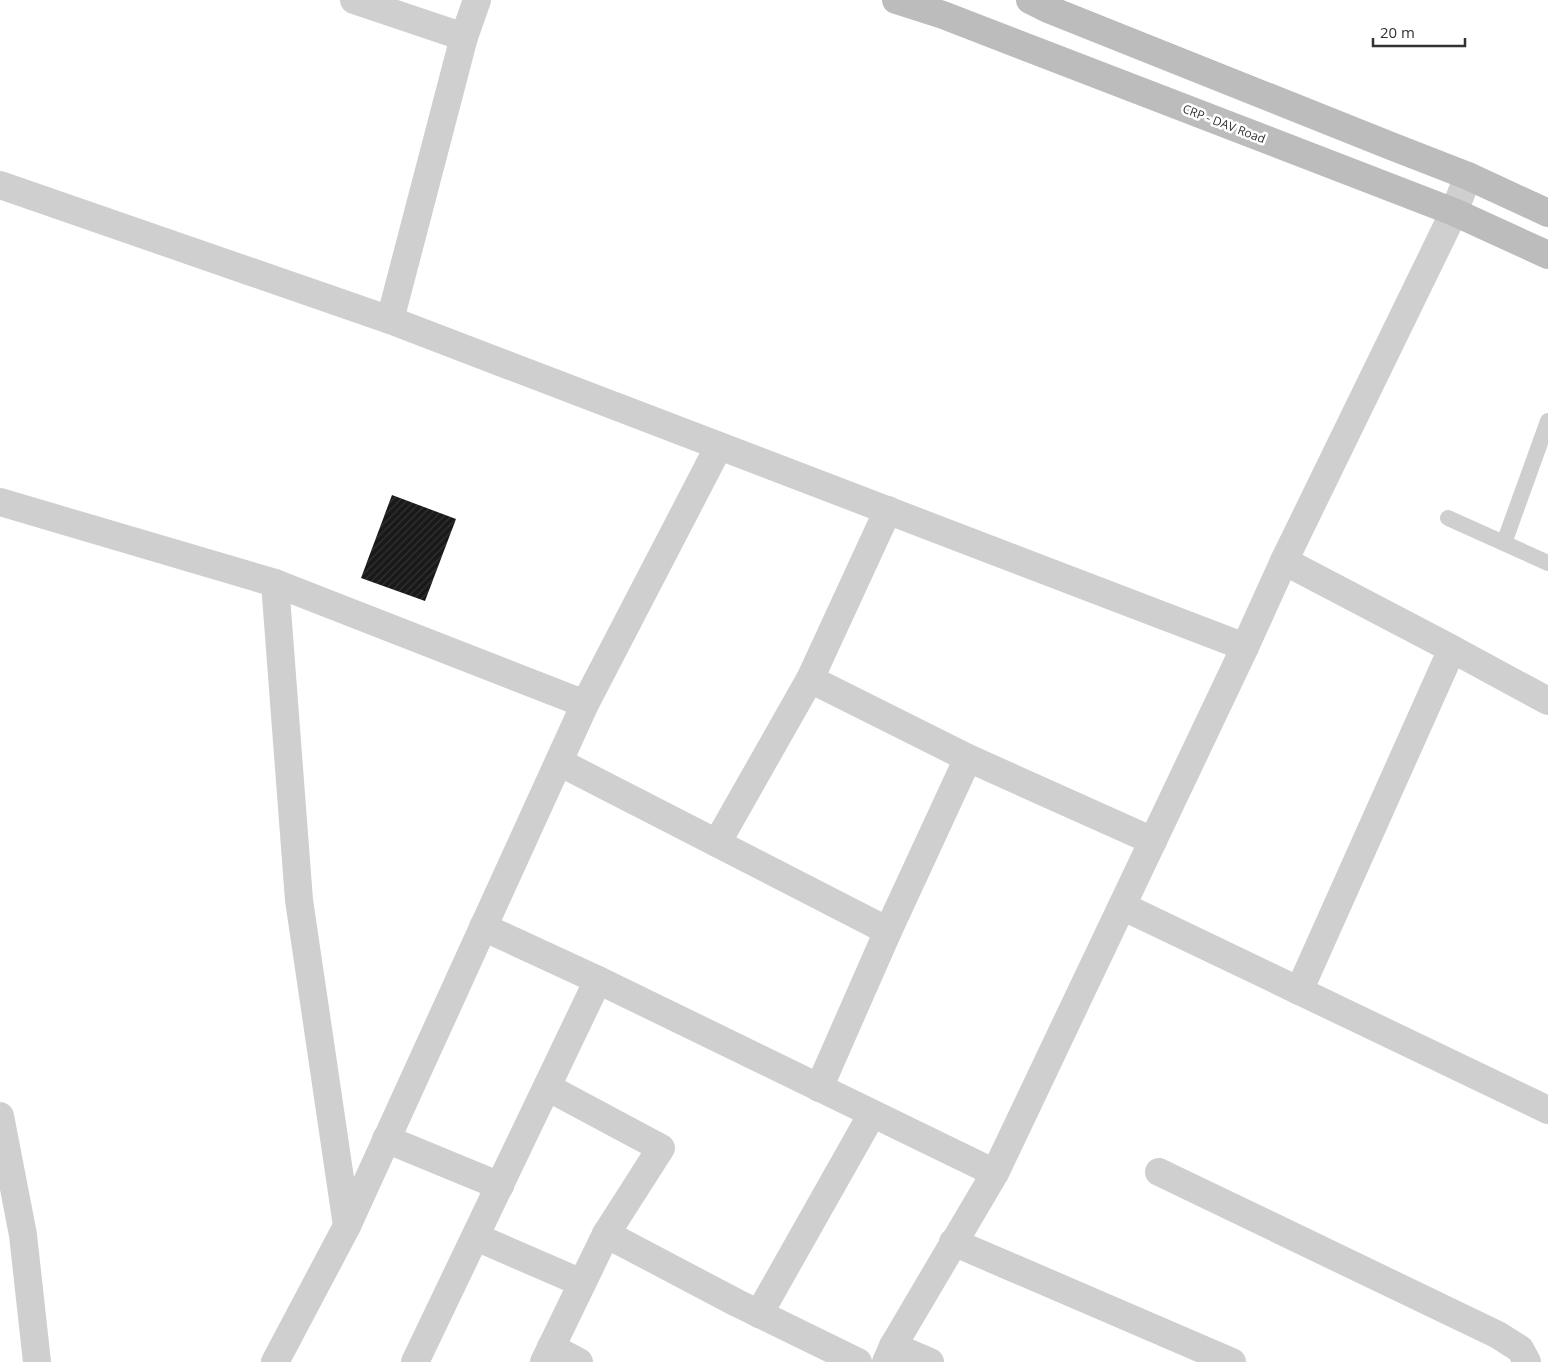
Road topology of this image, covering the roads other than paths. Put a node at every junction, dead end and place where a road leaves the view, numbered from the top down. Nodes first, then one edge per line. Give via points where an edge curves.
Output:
1 (354, 0) edge
2 (477, 0) edge
3 (896, 0) edge
4 (1030, 0) edge
5 (464, 37) junction
6 (1468, 176) junction
7 (0, 185) edge
8 (1454, 212) junction
9 (1548, 213) edge
10 (1548, 255) edge
11 (390, 320) junction
12 (1548, 421) edge
13 (718, 446) junction
14 (0, 502) edge
15 (888, 510) junction
16 (1448, 518) dead end
17 (1504, 543) junction
18 (1284, 561) junction
19 (1548, 562) edge
20 (275, 583) junction
21 (1245, 647) junction
22 (1452, 649) junction
23 (810, 679) junction
24 (1548, 701) edge
25 (585, 704) junction
26 (968, 758) junction
27 (559, 762) junction
28 (1153, 841) junction
29 (718, 843) junction
30 (1122, 906) junction
31 (483, 927) junction
32 (888, 931) junction
33 (598, 980) junction
34 (1300, 991) junction
35 (547, 1087) junction
36 (819, 1088) junction
37 (1548, 1110) edge
38 (872, 1114) junction
39 (0, 1116) edge
40 (386, 1139) junction
41 (1159, 1172) dead end
42 (995, 1173) junction
43 (500, 1186) junction
44 (347, 1226) junction
45 (606, 1234) junction
46 (476, 1237) junction
47 (953, 1242) junction
48 (582, 1283) junction
49 (759, 1314) junction
50 (890, 1354) edge
51 (548, 1355) edge
52 (37, 1362) edge
53 (275, 1362) edge
54 (415, 1362) edge
55 (580, 1362) edge
56 (858, 1362) edge
57 (930, 1362) edge
58 (1232, 1362) edge
59 (1527, 1362) edge

1 - 5 street
2 - 5 street
3 - 8 street, CRP - DAV Road
4 - 6 street
5 - 11 street
6 - 8 street
6 - 9 street
7 - 11 street
8 - 10 street, CRP - DAV Road
8 - 18 street
11 - 13 street
12 - 17 lane
13 - 15 street
13 - 25 street
14 - 20 street
15 - 21 street
15 - 23 street
16 - 17 lane
17 - 19 lane
18 - 21 street
18 - 22 street
20 - 25 street
20 - 44 street via 299,900
21 - 28 street
22 - 24 street
22 - 34 street
23 - 26 street
23 - 29 street
25 - 27 street
26 - 28 street
26 - 32 street
27 - 29 street
27 - 31 street
28 - 30 street
29 - 32 street
30 - 34 street
30 - 42 street
31 - 33 street
31 - 40 street
32 - 36 street
33 - 35 street
33 - 36 street
34 - 37 street
35 - 43 street
35 - 45 street via 661,1148
36 - 38 street
38 - 42 street
38 - 49 street
39 - 52 street via 23,1235
40 - 43 street
40 - 44 street
41 - 59 street via 1498,1335 1520,1349
42 - 47 street
43 - 46 street
44 - 53 street
45 - 48 street
45 - 49 street
46 - 48 street
46 - 54 street
47 - 50 street
47 - 58 street
48 - 51 street
49 - 56 street
50 - 57 street
51 - 55 street

